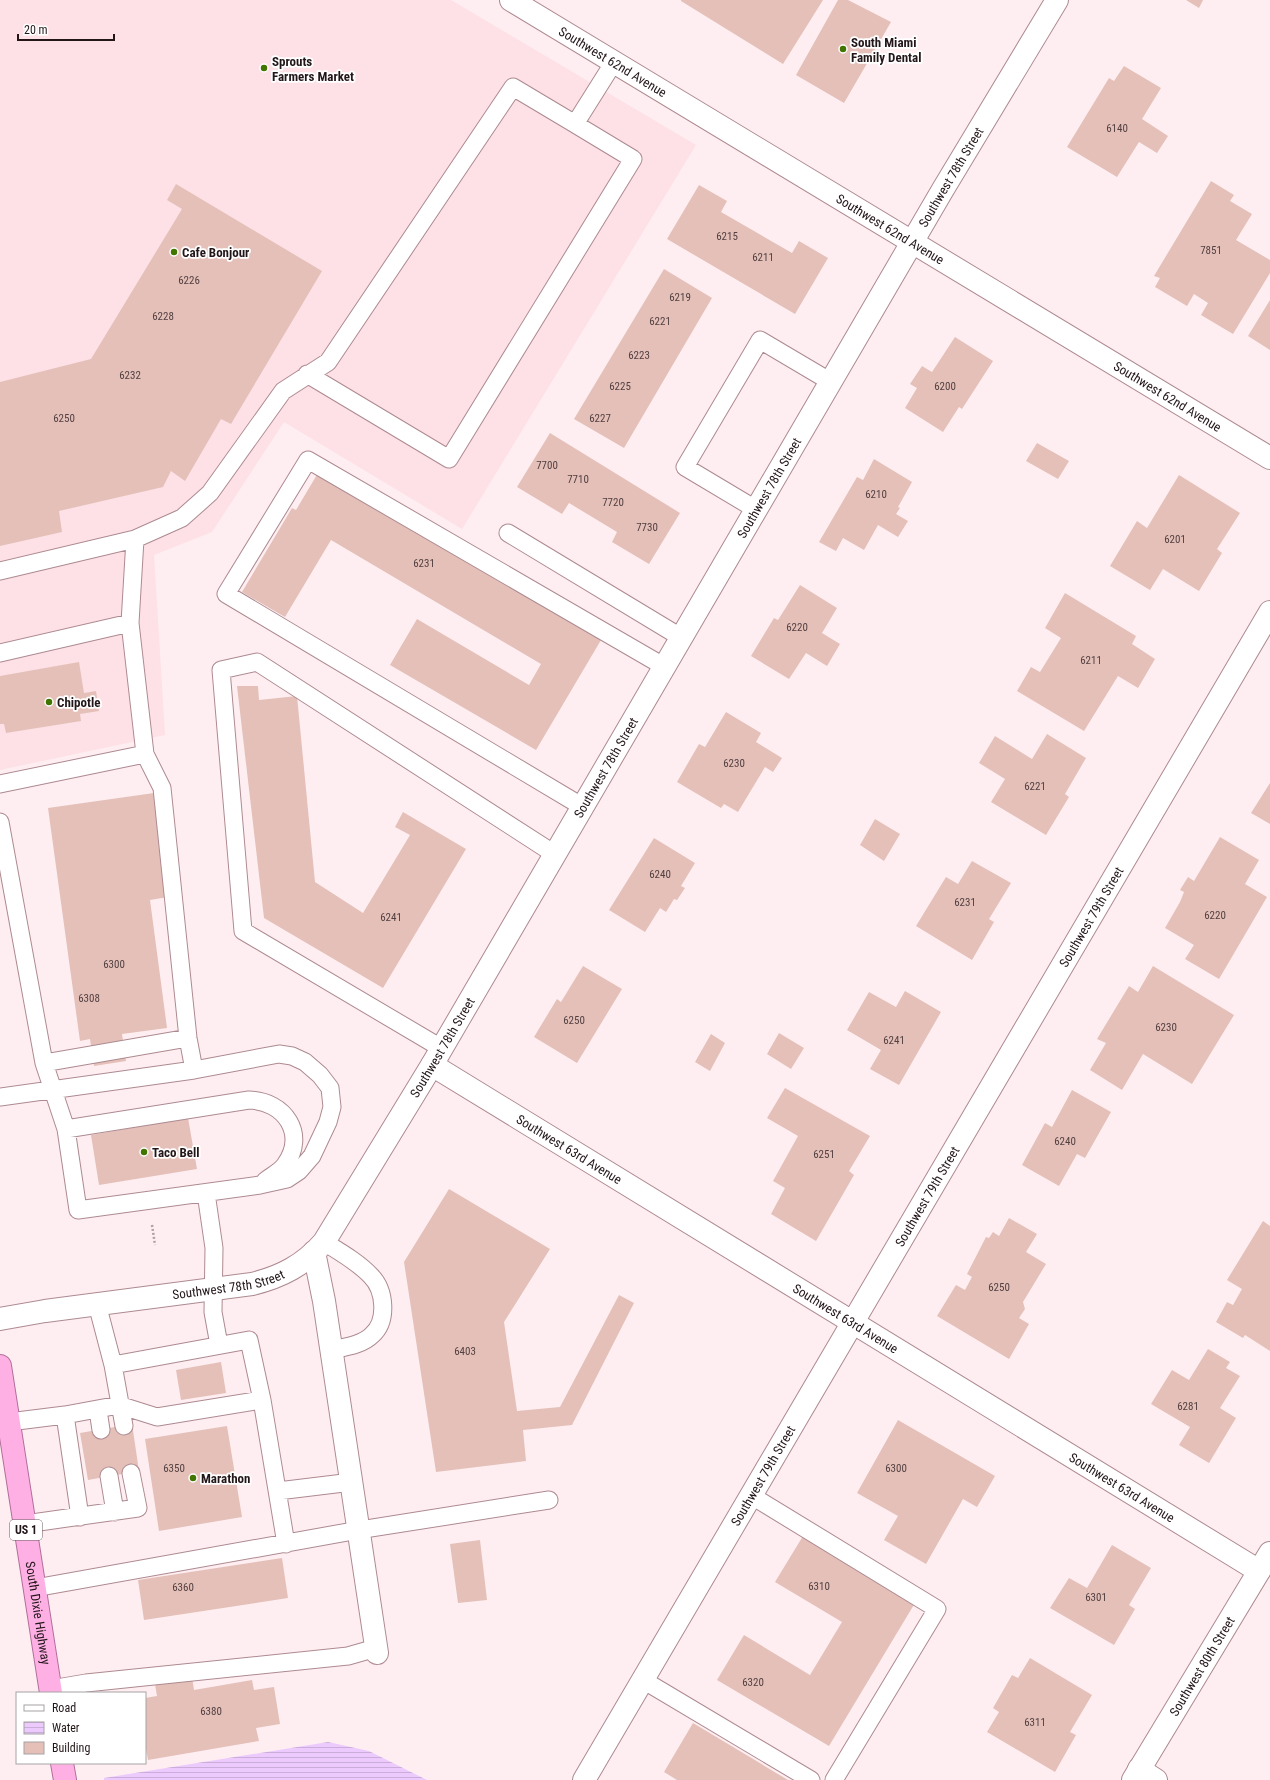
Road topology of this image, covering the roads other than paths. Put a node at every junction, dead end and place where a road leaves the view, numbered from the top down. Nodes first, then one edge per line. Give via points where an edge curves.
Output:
1 (511, 0) edge
2 (1057, 0) edge
3 (614, 62) junction
4 (575, 124) junction
5 (912, 242) junction
6 (307, 374) junction
7 (831, 382) junction
8 (1270, 458) edge
9 (756, 510) junction
10 (508, 533) dead end
11 (135, 539) junction
12 (0, 571) edge
13 (1270, 612) edge
14 (130, 623) junction
15 (682, 638) junction
16 (0, 653) edge
17 (665, 667) junction
18 (145, 754) junction
19 (0, 784) edge
20 (583, 807) junction
21 (0, 822) edge
22 (556, 854) junction
23 (188, 1038) junction
24 (436, 1056) junction
25 (44, 1063) junction
26 (194, 1070) junction
27 (52, 1090) junction
28 (0, 1097) edge
29 (66, 1129) junction
30 (260, 1185) junction
31 (206, 1193) junction
32 (319, 1247) junction
33 (213, 1290) junction
34 (97, 1304) junction
35 (0, 1319) edge
36 (853, 1322) junction
37 (219, 1345) junction
38 (332, 1350) junction
39 (113, 1365) junction
40 (0, 1366) edge
41 (262, 1400) junction
42 (120, 1405) junction
43 (98, 1410) junction
44 (65, 1415) junction
45 (9, 1422) junction
46 (124, 1426) dead end
47 (100, 1430) dead end
48 (131, 1473) dead end
49 (109, 1476) dead end
50 (352, 1482) junction
51 (278, 1491) junction
52 (752, 1496) junction
53 (549, 1500) dead end
54 (115, 1512) junction
55 (80, 1517) junction
56 (25, 1524) junction
57 (359, 1530) junction
58 (286, 1544) junction
59 (1265, 1562) edge
60 (34, 1588) junction
61 (377, 1651) joint
62 (643, 1680) junction
63 (51, 1691) edge
64 (62, 1764) edge
65 (1143, 1776) edge
66 (65, 1780) edge
67 (584, 1780) edge
68 (811, 1780) edge
69 (834, 1780) edge

1 - 3 street, Southwest 62nd Avenue
2 - 5 street, Southwest 78th Street
3 - 4 lane
3 - 5 street, Southwest 62nd Avenue
4 - 6 lane via 514,86 328,362
4 - 6 lane via 633,159 449,459
5 - 7 street, Southwest 78th Street
5 - 8 street, Southwest 62nd Avenue
6 - 11 lane via 283,391 210,493 182,518
7 - 9 street, Southwest 78th Street
7 - 9 lane via 760,340 685,467
9 - 15 street, Southwest 78th Street
10 - 15 lane
11 - 12 lane
11 - 14 lane
13 - 36 street, Southwest 79th Street
14 - 16 lane
14 - 18 lane
15 - 17 street, Southwest 78th Street
17 - 20 street, Southwest 78th Street
17 - 20 lane via 308,460 226,594
18 - 19 lane
18 - 23 lane via 162,788
20 - 22 street, Southwest 78th Street
21 - 25 lane
22 - 24 street, Southwest 78th Street
22 - 24 lane via 257,662 221,670 243,931
23 - 25 lane
23 - 26 lane
24 - 32 street, Southwest 78th Street
24 - 36 street, Southwest 63rd Avenue
25 - 27 lane
26 - 27 lane
26 - 30 lane via 279,1054 292,1056 310,1066 330,1088 332,1107 312,1156 299,1171 287,1179
27 - 28 lane
27 - 29 lane
29 - 30 lane via 249,1100 266,1102 281,1111 289,1121 293,1143 291,1155 284,1167
29 - 31 lane via 78,1210
30 - 31 lane
31 - 33 lane via 214,1248
32 - 33 street, Southwest 78th Street via 282,1275 252,1284
32 - 38 street
32 - 38 lane via 360,1266 372,1277 383,1302 379,1325 373,1334 361,1342
33 - 34 street, Southwest 78th Street
33 - 37 lane via 213,1312
34 - 35 street, Southwest 78th Street
34 - 39 lane
36 - 52 street, Southwest 79th Street
36 - 59 street, Southwest 63rd Avenue
37 - 39 lane
37 - 41 lane via 249,1340
38 - 50 street
39 - 42 lane
40 - 45 highway, South Dixie Highway / US 1
41 - 42 lane via 158,1417
41 - 51 lane
42 - 43 lane
42 - 46 lane
43 - 44 lane
43 - 47 lane
44 - 45 lane
44 - 55 lane
45 - 56 highway, South Dixie Highway / US 1
48 - 54 lane via 138,1508
49 - 54 lane
50 - 51 lane
50 - 57 street
51 - 58 lane
52 - 62 street, Southwest 79th Street
52 - 69 lane via 937,1609
53 - 57 lane
54 - 55 lane
55 - 56 lane
56 - 60 highway, South Dixie Highway / US 1
57 - 58 lane
57 - 61 street
58 - 60 lane
59 - 65 street, Southwest 80th Street
60 - 63 highway, South Dixie Highway / US 1
61 - 63 lane via 94,1682
62 - 67 street, Southwest 79th Street
62 - 68 lane
64 - 66 highway

